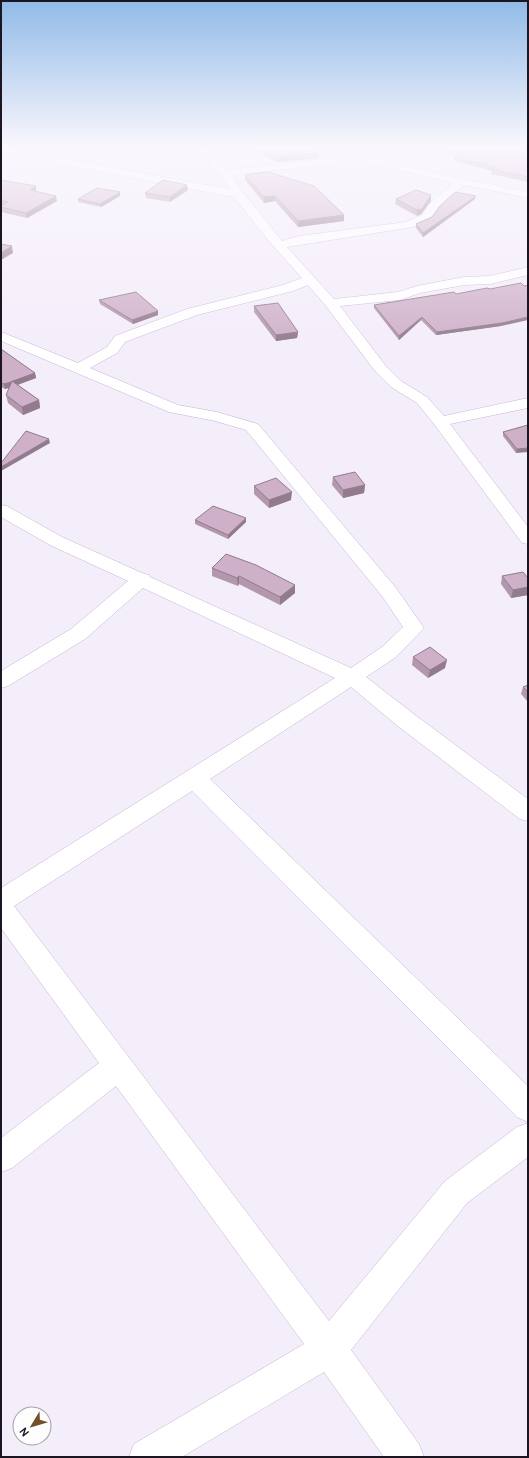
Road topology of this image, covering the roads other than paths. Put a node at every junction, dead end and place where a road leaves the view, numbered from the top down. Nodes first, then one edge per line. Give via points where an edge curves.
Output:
1 (254, 214) edge
2 (429, 214) edge
3 (279, 245) junction
4 (528, 271) edge
5 (310, 280) junction
6 (330, 303) junction
7 (1, 336) edge
8 (79, 369) junction
9 (528, 404) edge
10 (440, 421) junction
11 (1, 510) edge
12 (528, 539) edge
13 (142, 579) junction
14 (352, 677) junction
15 (1, 681) edge
16 (194, 778) junction
17 (528, 812) edge
18 (1, 901) edge
19 (1, 908) edge
20 (119, 1066) junction
21 (528, 1107) edge
22 (528, 1138) edge
23 (1, 1157) edge
24 (329, 1349) junction
25 (147, 1457) edge
26 (406, 1457) edge

1 - 3 street
2 - 3 street via 409,225
3 - 5 street
4 - 6 street via 490,280 464,281 417,290 400,296
5 - 6 street
5 - 8 street via 192,312 120,339 112,350
6 - 10 street via 380,368 396,384 422,400
7 - 8 street
8 - 14 street via 174,409 252,427 389,592 414,628 389,652
9 - 10 street
10 - 12 street
11 - 13 street via 56,541
13 - 14 street
13 - 15 street via 78,634
14 - 16 street
14 - 17 street
16 - 18 street
16 - 21 street
19 - 20 street
20 - 23 street
20 - 24 street
22 - 24 street via 456,1192
24 - 25 street
24 - 26 street

